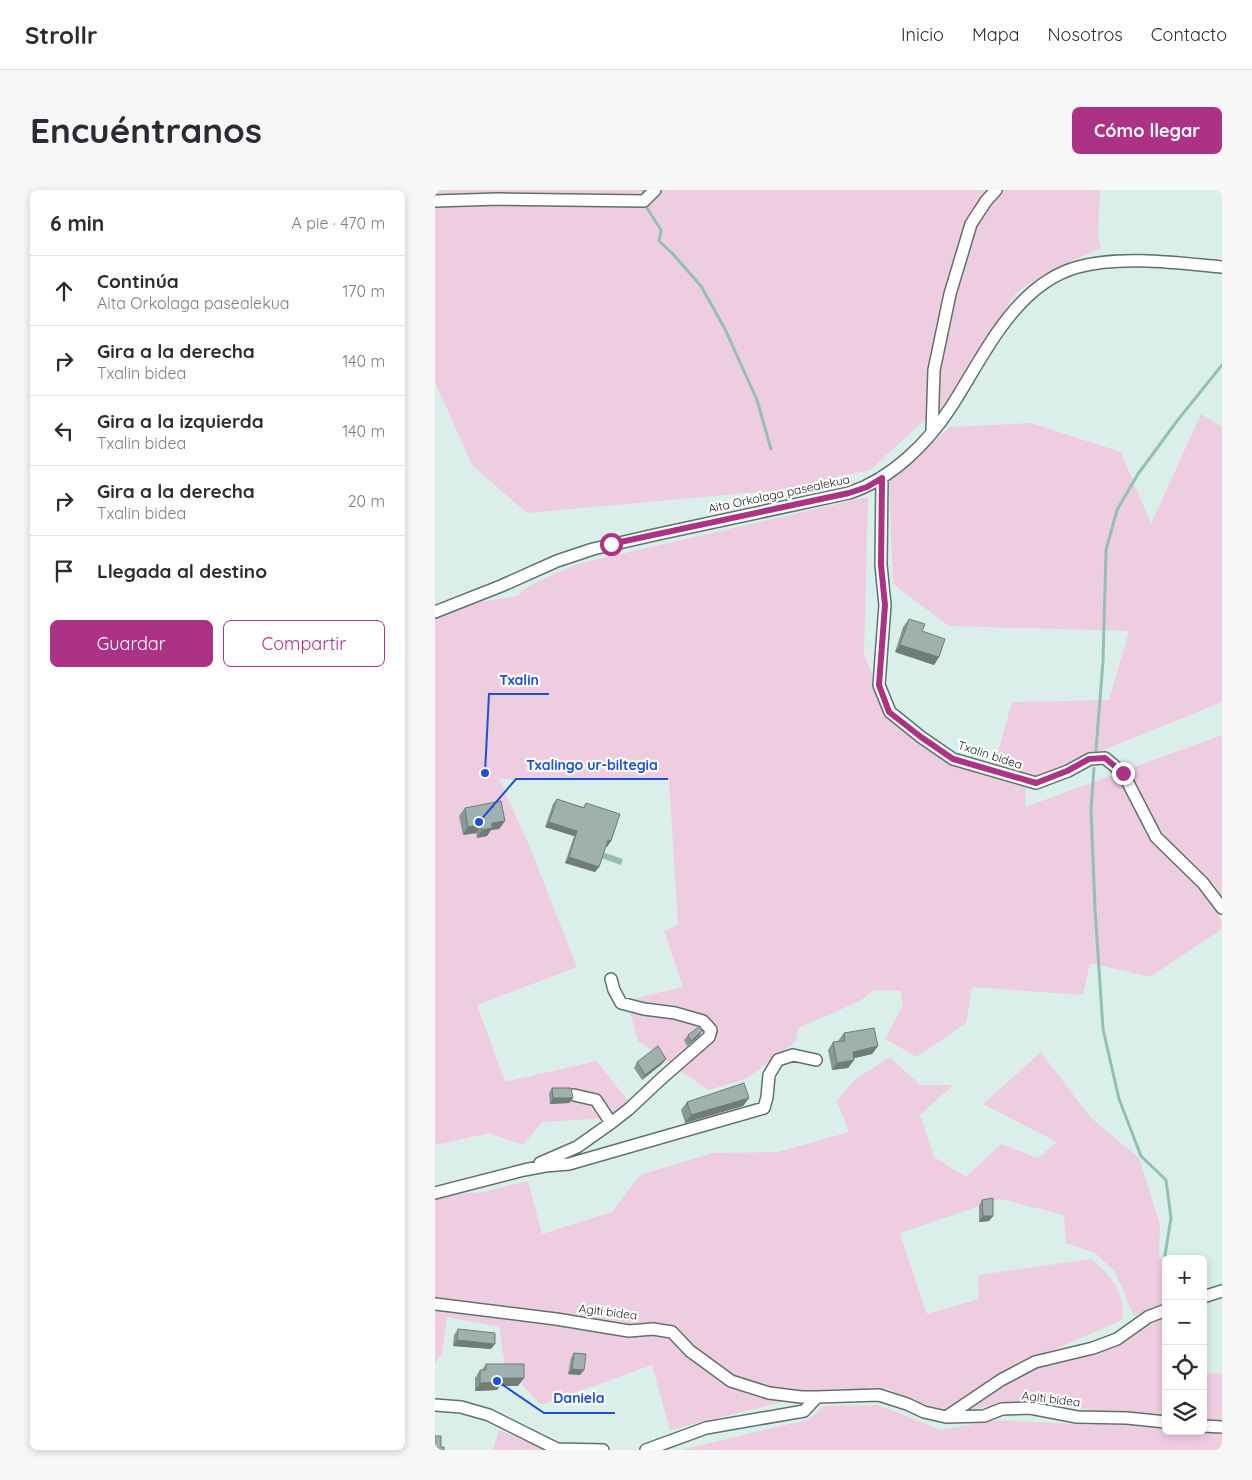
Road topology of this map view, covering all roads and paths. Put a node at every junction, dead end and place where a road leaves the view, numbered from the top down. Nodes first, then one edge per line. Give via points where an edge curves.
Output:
1 (655, 190) edge
2 (996, 190) edge
3 (435, 201) edge
4 (1222, 267) edge
5 (933, 432) junction
6 (882, 478) junction
7 (435, 612) edge
8 (1222, 908) edge
9 (611, 978) dead end
10 (816, 1060) dead end
11 (574, 1095) edge
12 (611, 1124) junction
13 (525, 1170) junction
14 (435, 1193) edge
15 (1222, 1291) edge
16 (1207, 1296) edge
17 (435, 1304) edge
18 (1162, 1311) edge
19 (817, 1396) junction
20 (435, 1405) edge
21 (946, 1417) junction
22 (1162, 1422) edge
23 (1207, 1426) edge
24 (1222, 1428) edge
25 (603, 1450) edge
26 (646, 1450) edge

1 - 3 street via 644,201
2 - 5 street via 971,224 950,294 934,370
4 - 5 street, Aita Orkolaga pasealekua via 1152,262 1096,263 1077,267 1045,281 1018,305
5 - 6 street, Aita Orkolaga pasealekua
6 - 7 street, Aita Orkolaga pasealekua via 849,493 654,534 576,554
6 - 8 street, Txalin bidea via 881,565 885,605 879,685 889,712 953,759 1036,783 1089,759 1105,758 1123,773 1156,838 1203,883
9 - 12 street via 621,1002 703,1021 711,1030 709,1037
10 - 13 street via 793,1055 778,1060 769,1075 764,1108 569,1164
11 - 12 street via 596,1100
12 - 13 street via 577,1147
13 - 14 street
15 - 16 street
17 - 19 street, Agiti bidea via 629,1331 653,1329 672,1332 690,1351 731,1381 769,1393
18 - 21 street via 1148,1316 1117,1339 1035,1362 1001,1380
19 - 21 street, Agiti bidea via 879,1395
19 - 26 street via 804,1411 706,1428
20 - 25 street via 461,1406 489,1415 557,1449
21 - 22 street, Agiti bidea via 984,1416 1002,1408 1030,1408 1077,1416
23 - 24 street

